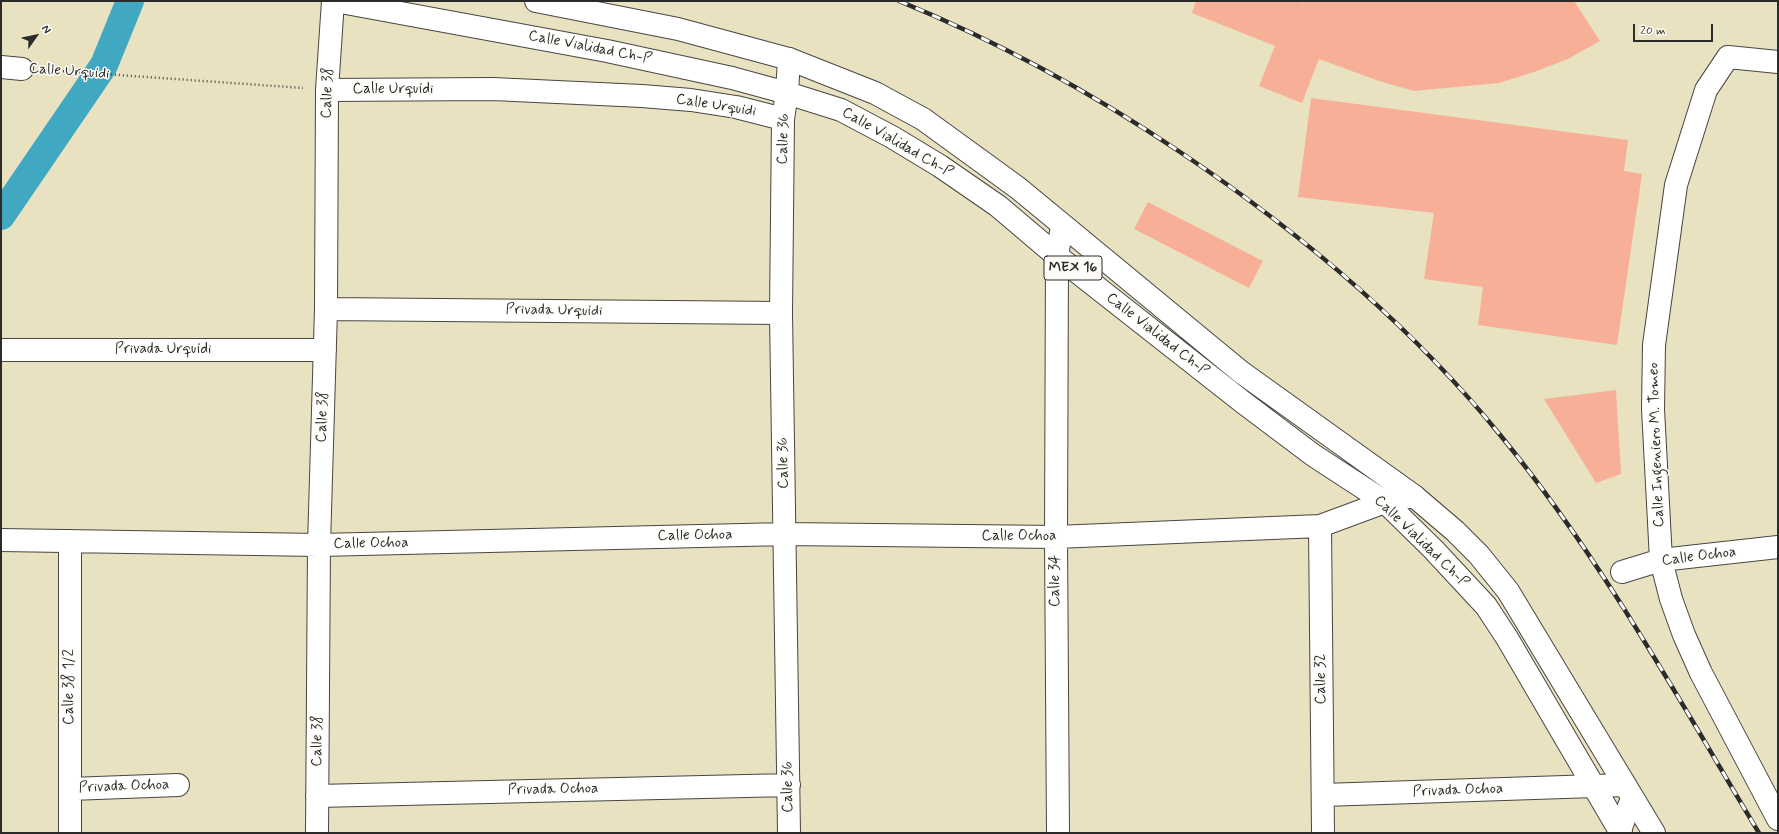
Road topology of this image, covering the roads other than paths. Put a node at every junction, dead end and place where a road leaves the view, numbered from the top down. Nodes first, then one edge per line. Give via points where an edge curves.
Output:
1 (334, 1) edge
2 (536, 1) edge
3 (789, 59) junction
4 (1778, 62) edge
5 (1, 67) edge
6 (22, 69) road end
7 (327, 90) junction
8 (787, 93) junction
9 (783, 119) junction
10 (1062, 226) junction
11 (1057, 256) junction
12 (326, 309) junction
13 (781, 313) junction
14 (1, 350) edge
15 (325, 350) junction
16 (1414, 496) junction
17 (1385, 502) junction
18 (1320, 526) junction
19 (785, 534) junction
20 (1056, 537) junction
21 (1, 540) edge
22 (70, 541) junction
23 (320, 545) junction
24 (1778, 547) edge
25 (1661, 560) junction
26 (1622, 572) dead end
27 (178, 785) dead end
28 (789, 785) junction
29 (1594, 787) junction
30 (70, 789) junction
31 (1629, 792) junction
32 (1323, 795) junction
33 (317, 796) junction
34 (1778, 819) edge
35 (1620, 832) edge
36 (70, 833) edge
37 (317, 833) edge
38 (789, 833) edge
39 (1058, 833) edge
40 (1323, 833) edge
41 (1654, 833) edge

1 - 7 street, Calle 38
1 - 8 street, Calle Vialidad Ch-P / MEX 16 via 607,51 732,78
2 - 3 street, Calle Vialidad Ch-P / MEX 16 via 678,29
3 - 8 street, Calle 36
3 - 10 street, Calle Vialidad Ch-P / MEX 16 via 875,93 923,119 1018,188
4 - 25 street, Calle Ingeniero M. Tomeo via 1728,57 1706,90 1676,184 1654,345 1653,409
5 - 6 street, Calle Urquidi
7 - 9 street, Calle Urquidi via 493,89 642,96 736,107
7 - 12 street, Calle 38
8 - 9 street, Calle 36
8 - 11 street, Calle Vialidad Ch-P / MEX 16 via 841,110 934,162 998,206
9 - 13 street, Calle 36
10 - 11 street, Calle 34
10 - 16 street, Calle Vialidad Ch-P / MEX 16 via 1241,372
11 - 17 street, Calle Vialidad Ch-P / MEX 16 via 1244,404 1313,455
11 - 20 street, Calle 34
12 - 13 street, Privada Urquidi
12 - 15 street, Calle 38
13 - 19 street, Calle 36
14 - 15 street, Privada Urquidi
15 - 23 street, Calle 38
16 - 17 street, Calle Ochoa
16 - 31 street, Calle Vialidad Ch-P / MEX 16 via 1479,555 1508,592
17 - 18 street, Calle Ochoa
17 - 29 street, Calle Vialidad Ch-P / MEX 16 via 1486,606
18 - 20 street, Calle Ochoa
18 - 32 street, Calle 32
19 - 20 street, Calle Ochoa
19 - 23 street, Calle Ochoa
19 - 28 street, Calle 36
20 - 39 street, Calle 34
21 - 22 street, Calle Ochoa
22 - 23 street, Calle Ochoa
22 - 30 street, Calle 38 1/2
23 - 33 street, Calle 38
24 - 25 street, Calle Ochoa
25 - 26 street, Calle Ochoa
25 - 34 street, Calle Ingeniero M. Tomeo via 1671,599 1701,673
27 - 30 street, Privada Ochoa
28 - 33 street, Privada Ochoa
28 - 38 street, Calle 36
29 - 31 street, Privada Ochoa
29 - 32 street, Privada Ochoa
29 - 35 street, Calle Vialidad Ch-P / MEX 16
30 - 36 street, Calle 38 1/2
31 - 35 street
31 - 41 street, Calle Vialidad Ch-P / MEX 16
32 - 40 street, Calle 32
33 - 37 street, Calle 38

